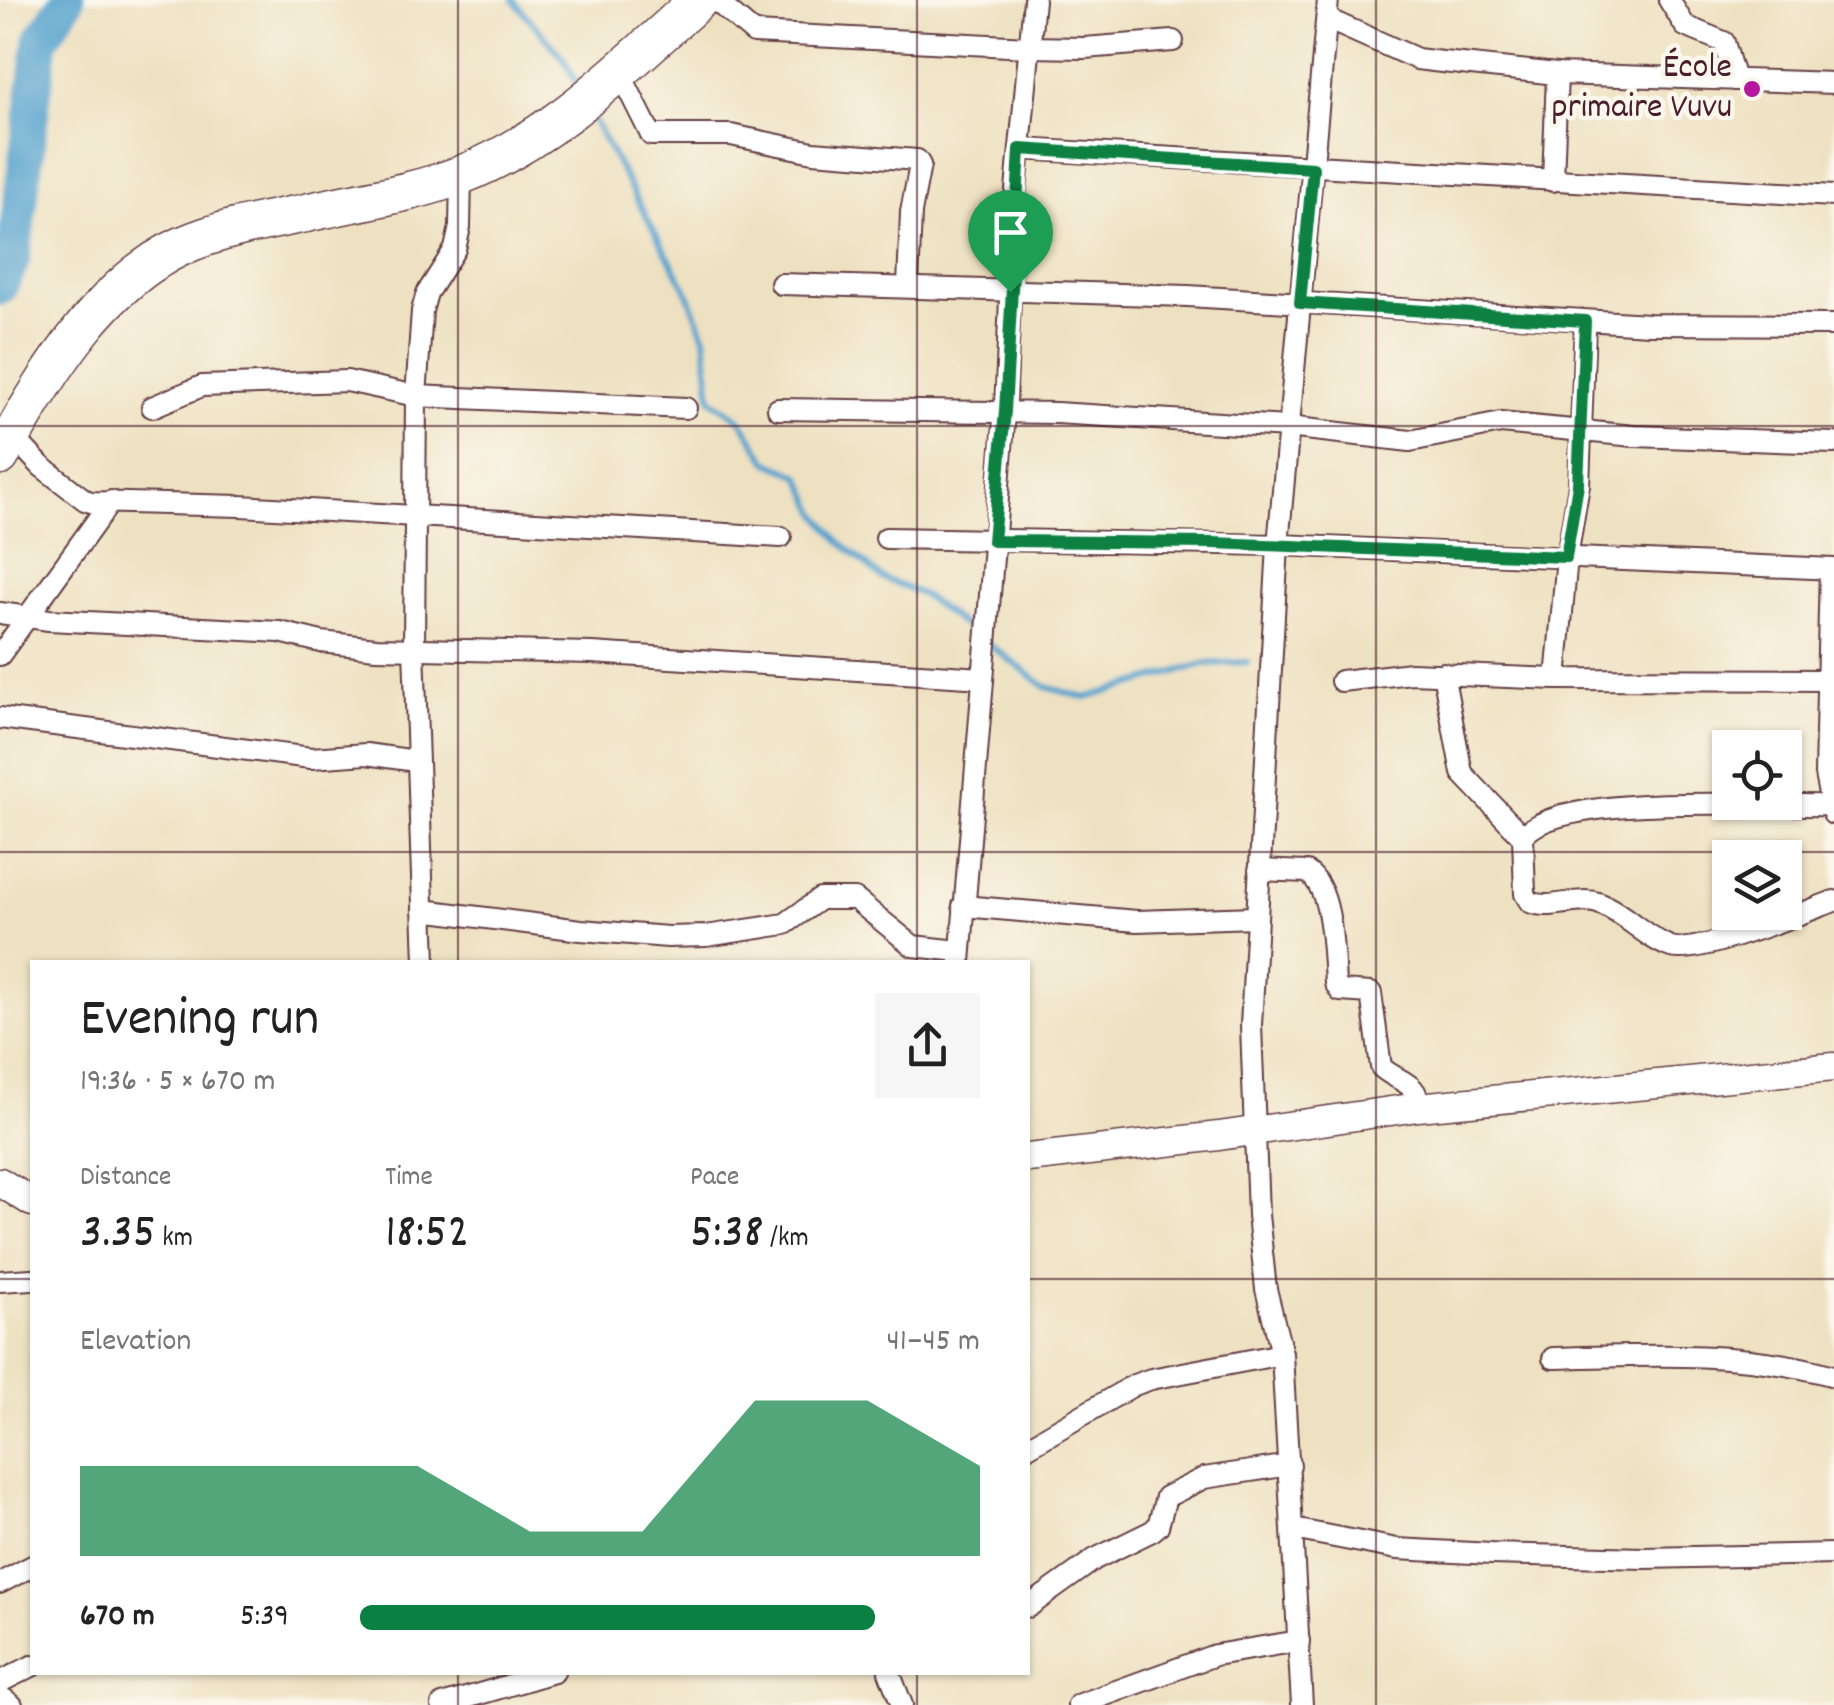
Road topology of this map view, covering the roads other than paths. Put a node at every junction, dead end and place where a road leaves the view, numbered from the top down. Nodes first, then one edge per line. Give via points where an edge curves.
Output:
1 (699, 0) edge
2 (716, 0) edge
3 (1034, 0) edge
4 (1670, 0) edge
5 (1327, 9) edge
6 (1174, 41) dead end
7 (1030, 47) junction
8 (1557, 74) junction
9 (1735, 80) junction
10 (1834, 83) edge
11 (596, 89) junction
12 (1020, 149) junction
13 (1313, 168) junction
14 (461, 175) junction
15 (1554, 180) junction
16 (1834, 196) edge
17 (780, 284) dead end
18 (908, 286) junction
19 (1010, 292) junction
20 (1300, 303) junction
21 (1585, 321) junction
22 (1834, 325) edge
23 (416, 396) junction
24 (152, 407) dead end
25 (686, 408) dead end
26 (778, 409) dead end
27 (1005, 411) junction
28 (1288, 427) junction
29 (1582, 432) junction
30 (1834, 443) edge
31 (6, 445) edge
32 (111, 501) junction
33 (414, 515) junction
34 (781, 536) dead end
35 (886, 538) dead end
36 (993, 541) junction
37 (1278, 545) junction
38 (1566, 557) junction
39 (1832, 569) edge
40 (0, 612) edge
41 (25, 617) junction
42 (414, 648) junction
43 (0, 655) edge
44 (1442, 673) junction
45 (982, 678) junction
46 (1556, 679) junction
47 (1828, 680) junction
48 (1341, 681) dead end
49 (0, 718) edge
50 (416, 761) junction
51 (1832, 811) edge
52 (1523, 837) junction
53 (1259, 870) junction
54 (1834, 901) edge
55 (963, 906) junction
56 (423, 910) junction
57 (1256, 917) junction
58 (959, 956) edge
59 (426, 960) edge
60 (1834, 1067) edge
61 (1418, 1107) junction
62 (1254, 1130) junction
63 (1030, 1158) edge
64 (0, 1182) edge
65 (30, 1201) edge
66 (30, 1279) edge
67 (0, 1281) edge
68 (1282, 1354) junction
69 (1553, 1358) dead end
70 (1834, 1376) edge
71 (1030, 1446) edge
72 (1290, 1464) junction
73 (1293, 1529) junction
74 (1834, 1554) edge
75 (30, 1567) edge
76 (0, 1584) edge
77 (1030, 1607) edge
78 (1300, 1641) junction
79 (30, 1667) edge
80 (544, 1675) edge
81 (890, 1675) edge
82 (0, 1682) edge
83 (0, 1696) edge
84 (12, 1705) edge
85 (442, 1705) edge
86 (902, 1705) edge
87 (1078, 1705) edge
88 (1302, 1705) edge

1 - 11 highway
2 - 7 street via 754,33
3 - 7 street
4 - 9 street via 1685,26 1724,42
5 - 8 street via 1417,58
5 - 13 street
6 - 7 street
7 - 12 street
8 - 9 street
8 - 15 street
9 - 10 street
11 - 14 highway via 518,147
11 - 18 street via 651,135 731,135 813,152 916,160
12 - 13 street
12 - 19 street
13 - 15 street
13 - 20 street
14 - 23 street via 455,248 422,311
14 - 31 highway via 260,222 159,258 86,327
15 - 16 street
17 - 18 street
18 - 19 street
19 - 20 street
19 - 27 street
20 - 21 street
20 - 28 street
21 - 22 street
21 - 29 street
23 - 24 street via 347,380 239,384 191,388
23 - 25 street
23 - 33 street
26 - 27 street
27 - 28 street
27 - 36 street
28 - 29 street via 1410,440 1500,423
28 - 37 street
29 - 30 street
29 - 38 street
31 - 32 street via 85,500
32 - 33 street
32 - 41 street
33 - 34 street
33 - 42 street
35 - 36 street
36 - 37 street
36 - 45 street
37 - 38 street
37 - 53 street
38 - 39 street
38 - 46 street
39 - 47 street
40 - 41 street
41 - 42 street via 280,632 337,644
41 - 43 street
42 - 45 street
42 - 50 street
44 - 46 street
44 - 48 street
44 - 52 street via 1462,772
45 - 55 street
46 - 47 street
47 - 51 street via 1825,774
49 - 50 street via 312,758 366,754
50 - 56 street
51 - 52 street via 1612,806 1533,825
52 - 54 street via 1530,902 1593,901 1670,947 1728,938
53 - 57 street
53 - 61 street via 1314,876 1330,920 1335,984 1371,993 1381,1067 1415,1088
55 - 57 street via 1137,921
55 - 58 street
56 - 58 street via 668,938 785,924 820,899 854,900 913,946
56 - 59 street
57 - 62 street
60 - 61 street
61 - 62 street
62 - 63 street
62 - 68 street via 1266,1289
64 - 65 street
66 - 67 street
68 - 71 street via 1150,1378
68 - 72 street
69 - 70 street via 1676,1354 1793,1364
72 - 73 street
72 - 77 street via 1204,1478 1166,1497 1152,1531 1095,1559
73 - 74 street via 1397,1549 1473,1553
73 - 78 street
75 - 76 street
78 - 87 street via 1215,1655
78 - 88 street
79 - 82 street
80 - 85 street
81 - 86 street
83 - 84 street

